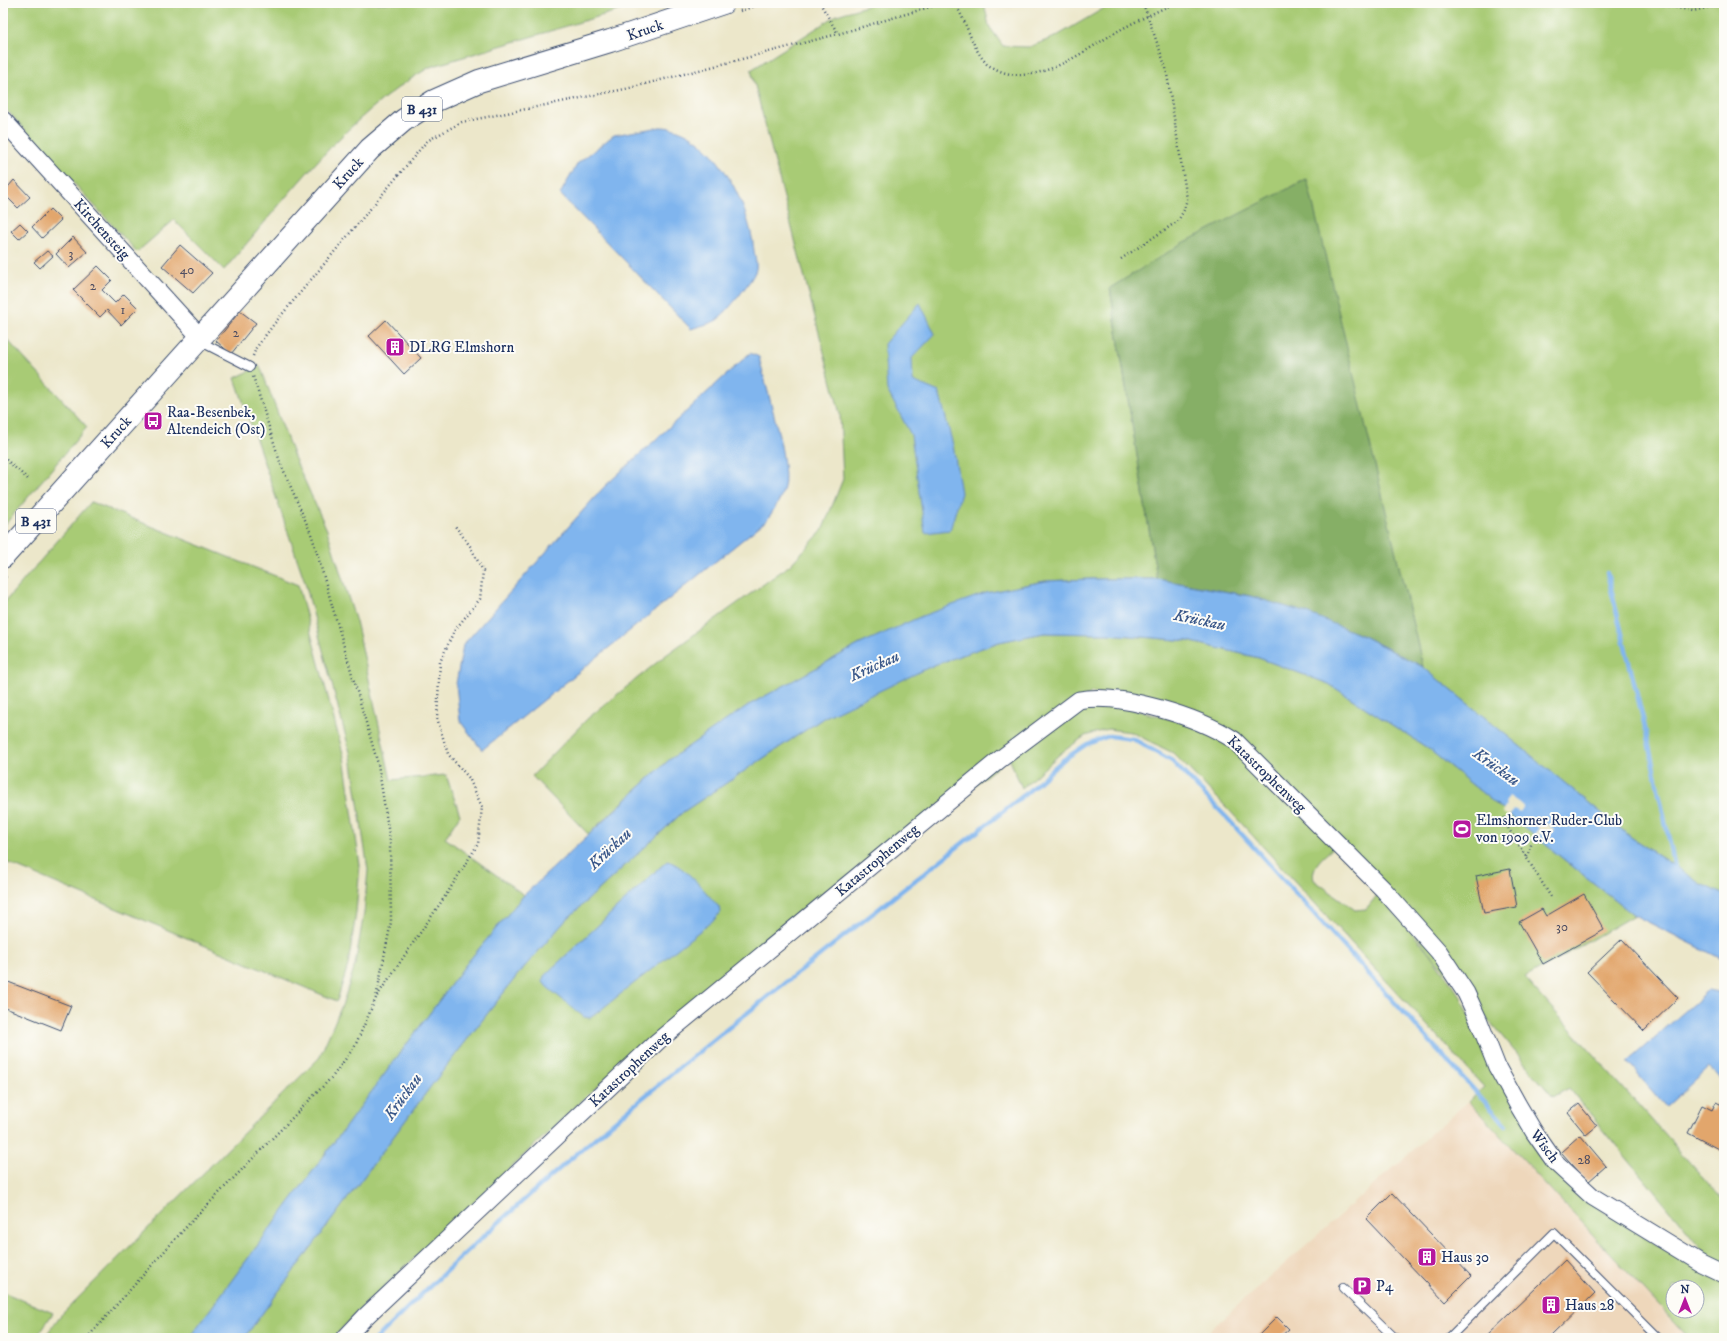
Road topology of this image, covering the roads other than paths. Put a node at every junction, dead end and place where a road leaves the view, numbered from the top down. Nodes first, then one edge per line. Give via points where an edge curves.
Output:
1 (728, 8) edge
2 (3, 120) edge
3 (200, 337) junction
4 (250, 367) road end
5 (3, 557) edge
6 (1439, 952) joint
7 (1724, 1274) edge
8 (1343, 1288) dead end
9 (345, 1338) edge
10 (1395, 1338) edge
11 (1448, 1338) edge
12 (1659, 1338) edge

1 - 3 main road, Kruck / B 431 via 479,81 434,101 404,120 370,149
2 - 3 street, Kirchensteig
3 - 4 lane via 207,345
3 - 5 main road, Kruck / B 431
6 - 7 street, Wisch via 1466,993 1497,1067 1534,1132 1555,1162 1593,1197 1701,1263
6 - 9 street, Katastrophenweg via 1383,890 1234,740 1194,719 1171,713 1113,699 1093,697 1080,700 999,760 658,1041 364,1317
8 - 10 lane
11 - 12 lane via 1554,1233

